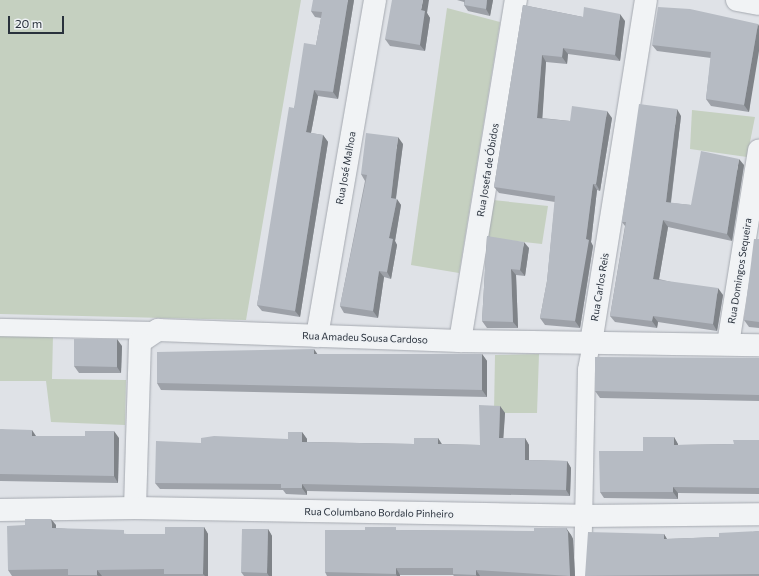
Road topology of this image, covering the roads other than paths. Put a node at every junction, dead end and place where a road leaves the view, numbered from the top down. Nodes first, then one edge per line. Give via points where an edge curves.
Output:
1 (375, 0) edge
2 (516, 0) edge
3 (646, 0) edge
4 (737, 0) edge
5 (759, 4) edge
6 (759, 150) edge
7 (0, 327) edge
8 (158, 330) junction
9 (317, 336) junction
10 (460, 340) junction
11 (591, 343) junction
12 (728, 344) junction
13 (759, 345) edge
14 (135, 508) junction
15 (0, 510) edge
16 (759, 514) edge
17 (582, 516) junction
18 (582, 576) edge

1 - 9 street, Rua José Malhoa
2 - 10 street, Rua Josefa de Óbidos
3 - 11 street, Rua Carlos Reis
4 - 5 street
6 - 12 street, Rua Domingos Sequeira
7 - 8 street
8 - 9 street, Rua Amadeu Sousa Cardoso
8 - 14 street via 140,342
9 - 10 street, Rua Amadeu Sousa Cardoso
10 - 11 street, Rua Amadeu Sousa Cardoso
11 - 12 street, Rua Amadeu Sousa Cardoso
11 - 17 street, Rua Carlos Reis via 586,369
12 - 13 street, Rua Amadeu Sousa Cardoso
14 - 15 street, Rua Columbano Bordalo Pinheiro
14 - 17 street, Rua Columbano Bordalo Pinheiro
16 - 17 street, Rua Columbano Bordalo Pinheiro
17 - 18 street, Rua Carlos Reis

